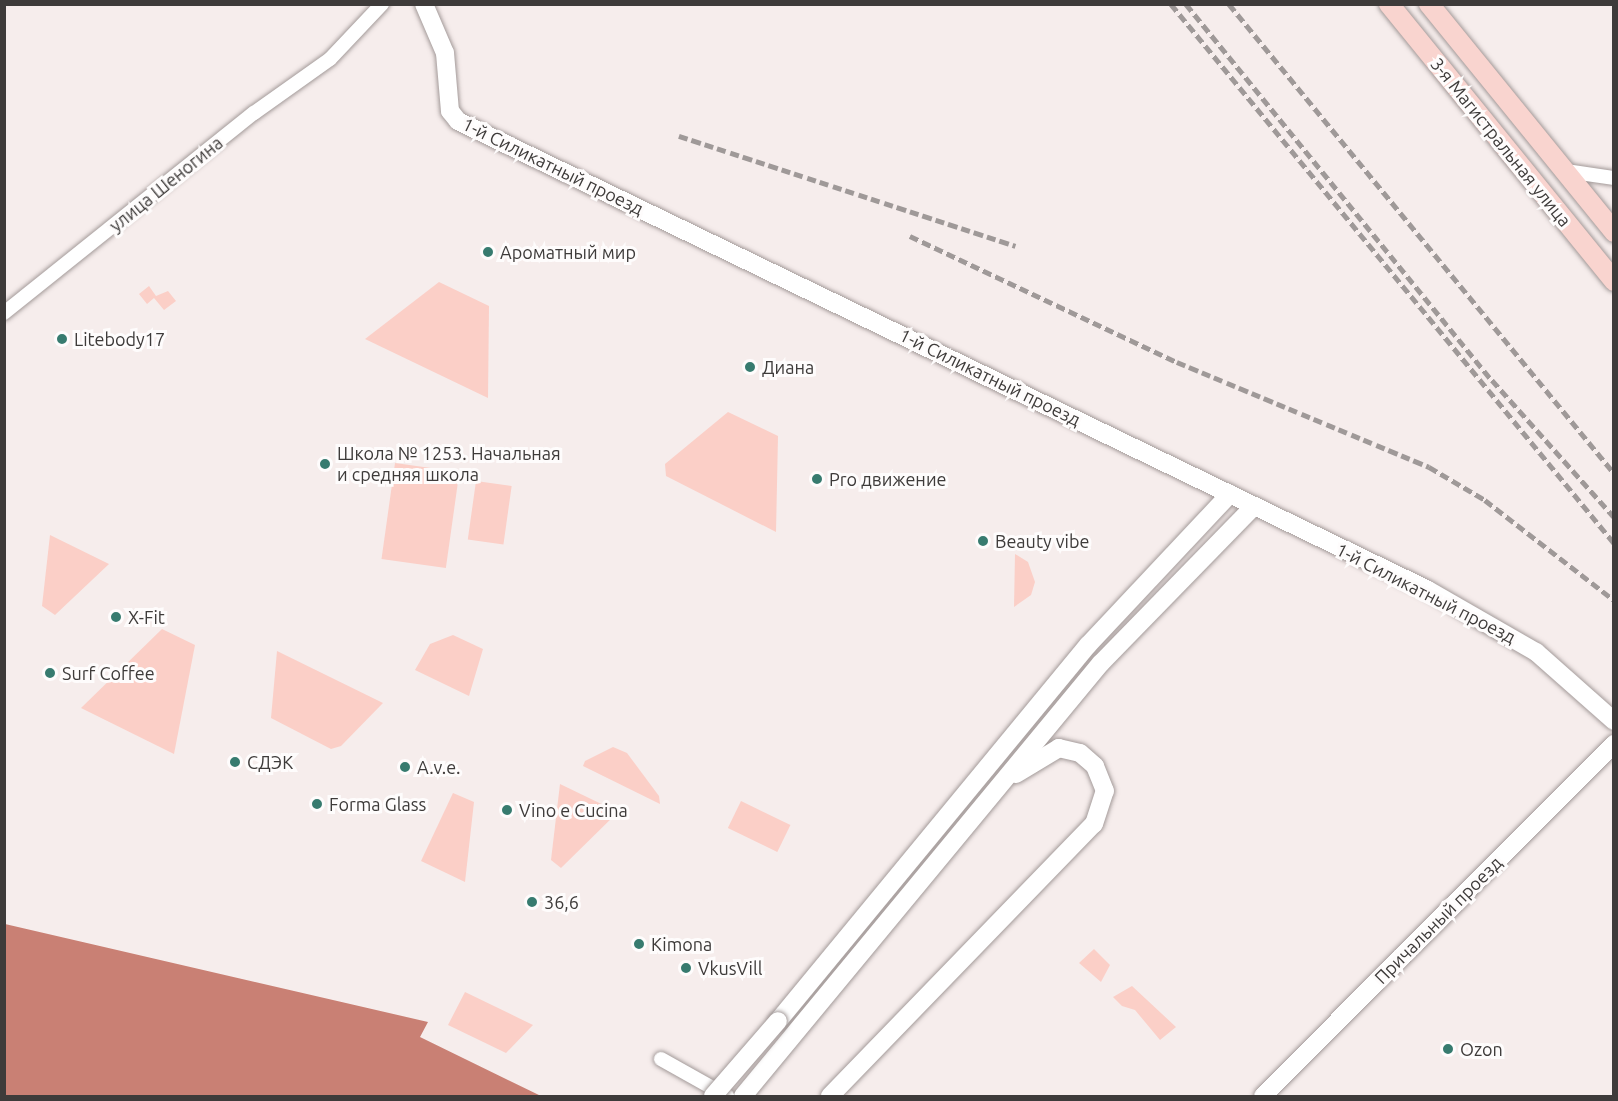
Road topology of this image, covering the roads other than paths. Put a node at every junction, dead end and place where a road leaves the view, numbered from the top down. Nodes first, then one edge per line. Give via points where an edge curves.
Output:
1 (382, 4) edge
2 (424, 4) edge
3 (1389, 4) edge
4 (1429, 4) edge
5 (1564, 171) junction
6 (1614, 178) edge
7 (1614, 232) edge
8 (1614, 280) edge
9 (4, 313) edge
10 (1230, 494) junction
11 (1254, 506) junction
12 (1614, 721) edge
13 (1614, 744) edge
14 (982, 806) junction
15 (661, 1059) dead end
16 (713, 1096) edge
17 (727, 1096) edge
18 (743, 1096) edge
19 (830, 1096) edge
20 (1263, 1096) edge

1 - 9 street, улица Шеногина via 330,59 254,113
2 - 10 street, 1-й Силикатный проезд via 445,53 450,111 458,121
3 - 8 main road, 3-я Магистральная улица
4 - 5 main road, 3-я Магистральная улица
5 - 6 street via 1583,177
5 - 7 main road, 3-я Магистральная улица
10 - 11 street, 1-й Силикатный проезд
10 - 16 street, bridge via 1088,645
11 - 12 street, 1-й Силикатный проезд via 1428,590 1511,636 1560,671
11 - 14 street via 1101,663
13 - 20 street, Причальный проезд
14 - 18 street
14 - 19 street via 1023,768 1059,748 1080,753 1095,766 1105,791 1094,824
15 - 17 street

